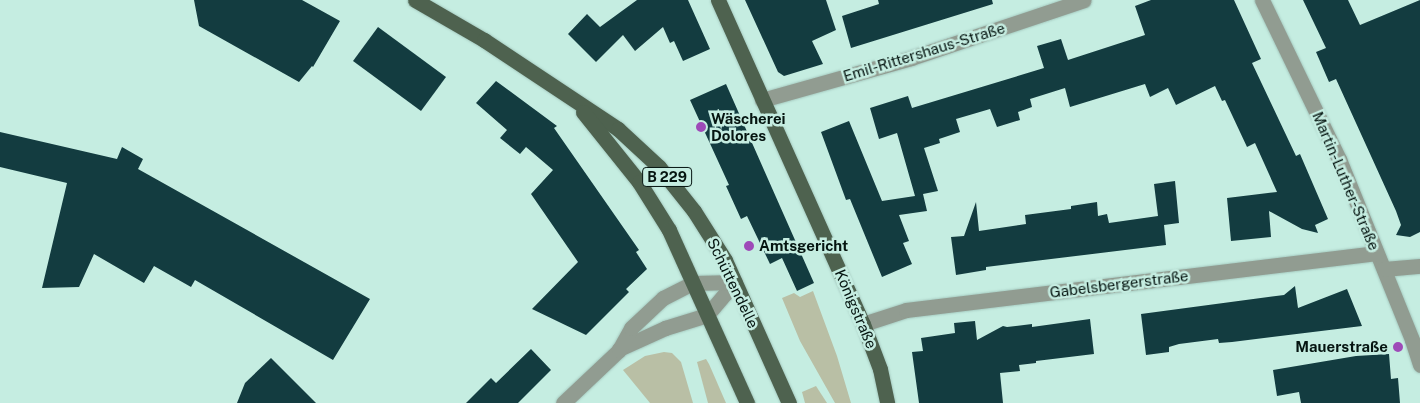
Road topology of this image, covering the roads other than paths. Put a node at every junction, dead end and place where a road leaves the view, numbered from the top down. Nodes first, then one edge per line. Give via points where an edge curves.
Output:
1 (415, 0) edge
2 (718, 0) edge
3 (1084, 0) edge
4 (1262, 0) edge
5 (570, 97) junction
6 (762, 100) junction
7 (1377, 253) junction
8 (1420, 266) edge
9 (1384, 269) junction
10 (735, 282) junction
11 (693, 283) junction
12 (707, 315) junction
13 (863, 324) junction
14 (619, 350) junction
15 (1420, 365) edge
16 (563, 403) edge
17 (747, 403) edge
18 (789, 403) edge
19 (887, 403) edge

1 - 5 main road, Schüttendelle / B 229 via 484,40
2 - 6 main road, Königstraße
3 - 6 street, Emil-Rittershaus-Straße via 911,58
4 - 7 street, Martin-Luther-Straße via 1339,159
5 - 10 main road, Schüttendelle / B 229 via 618,129 659,167 715,242
5 - 11 main road, Schüttendelle / B 229 via 639,182 669,230
6 - 13 main road, Königstraße
7 - 9 street, Martin-Luther-Straße
7 - 13 street, Gabelsbergerstraße via 906,310
8 - 9 street
9 - 15 street, Martin-Luther-Straße
10 - 11 street
10 - 12 street
10 - 18 main road, Schüttendelle / B 229
11 - 12 main road, Schüttendelle / B 229
11 - 14 street via 663,298 631,328
12 - 14 street via 658,330
12 - 17 main road, Schüttendelle / B 229
13 - 19 main road, Königstraße via 880,369
14 - 16 street

